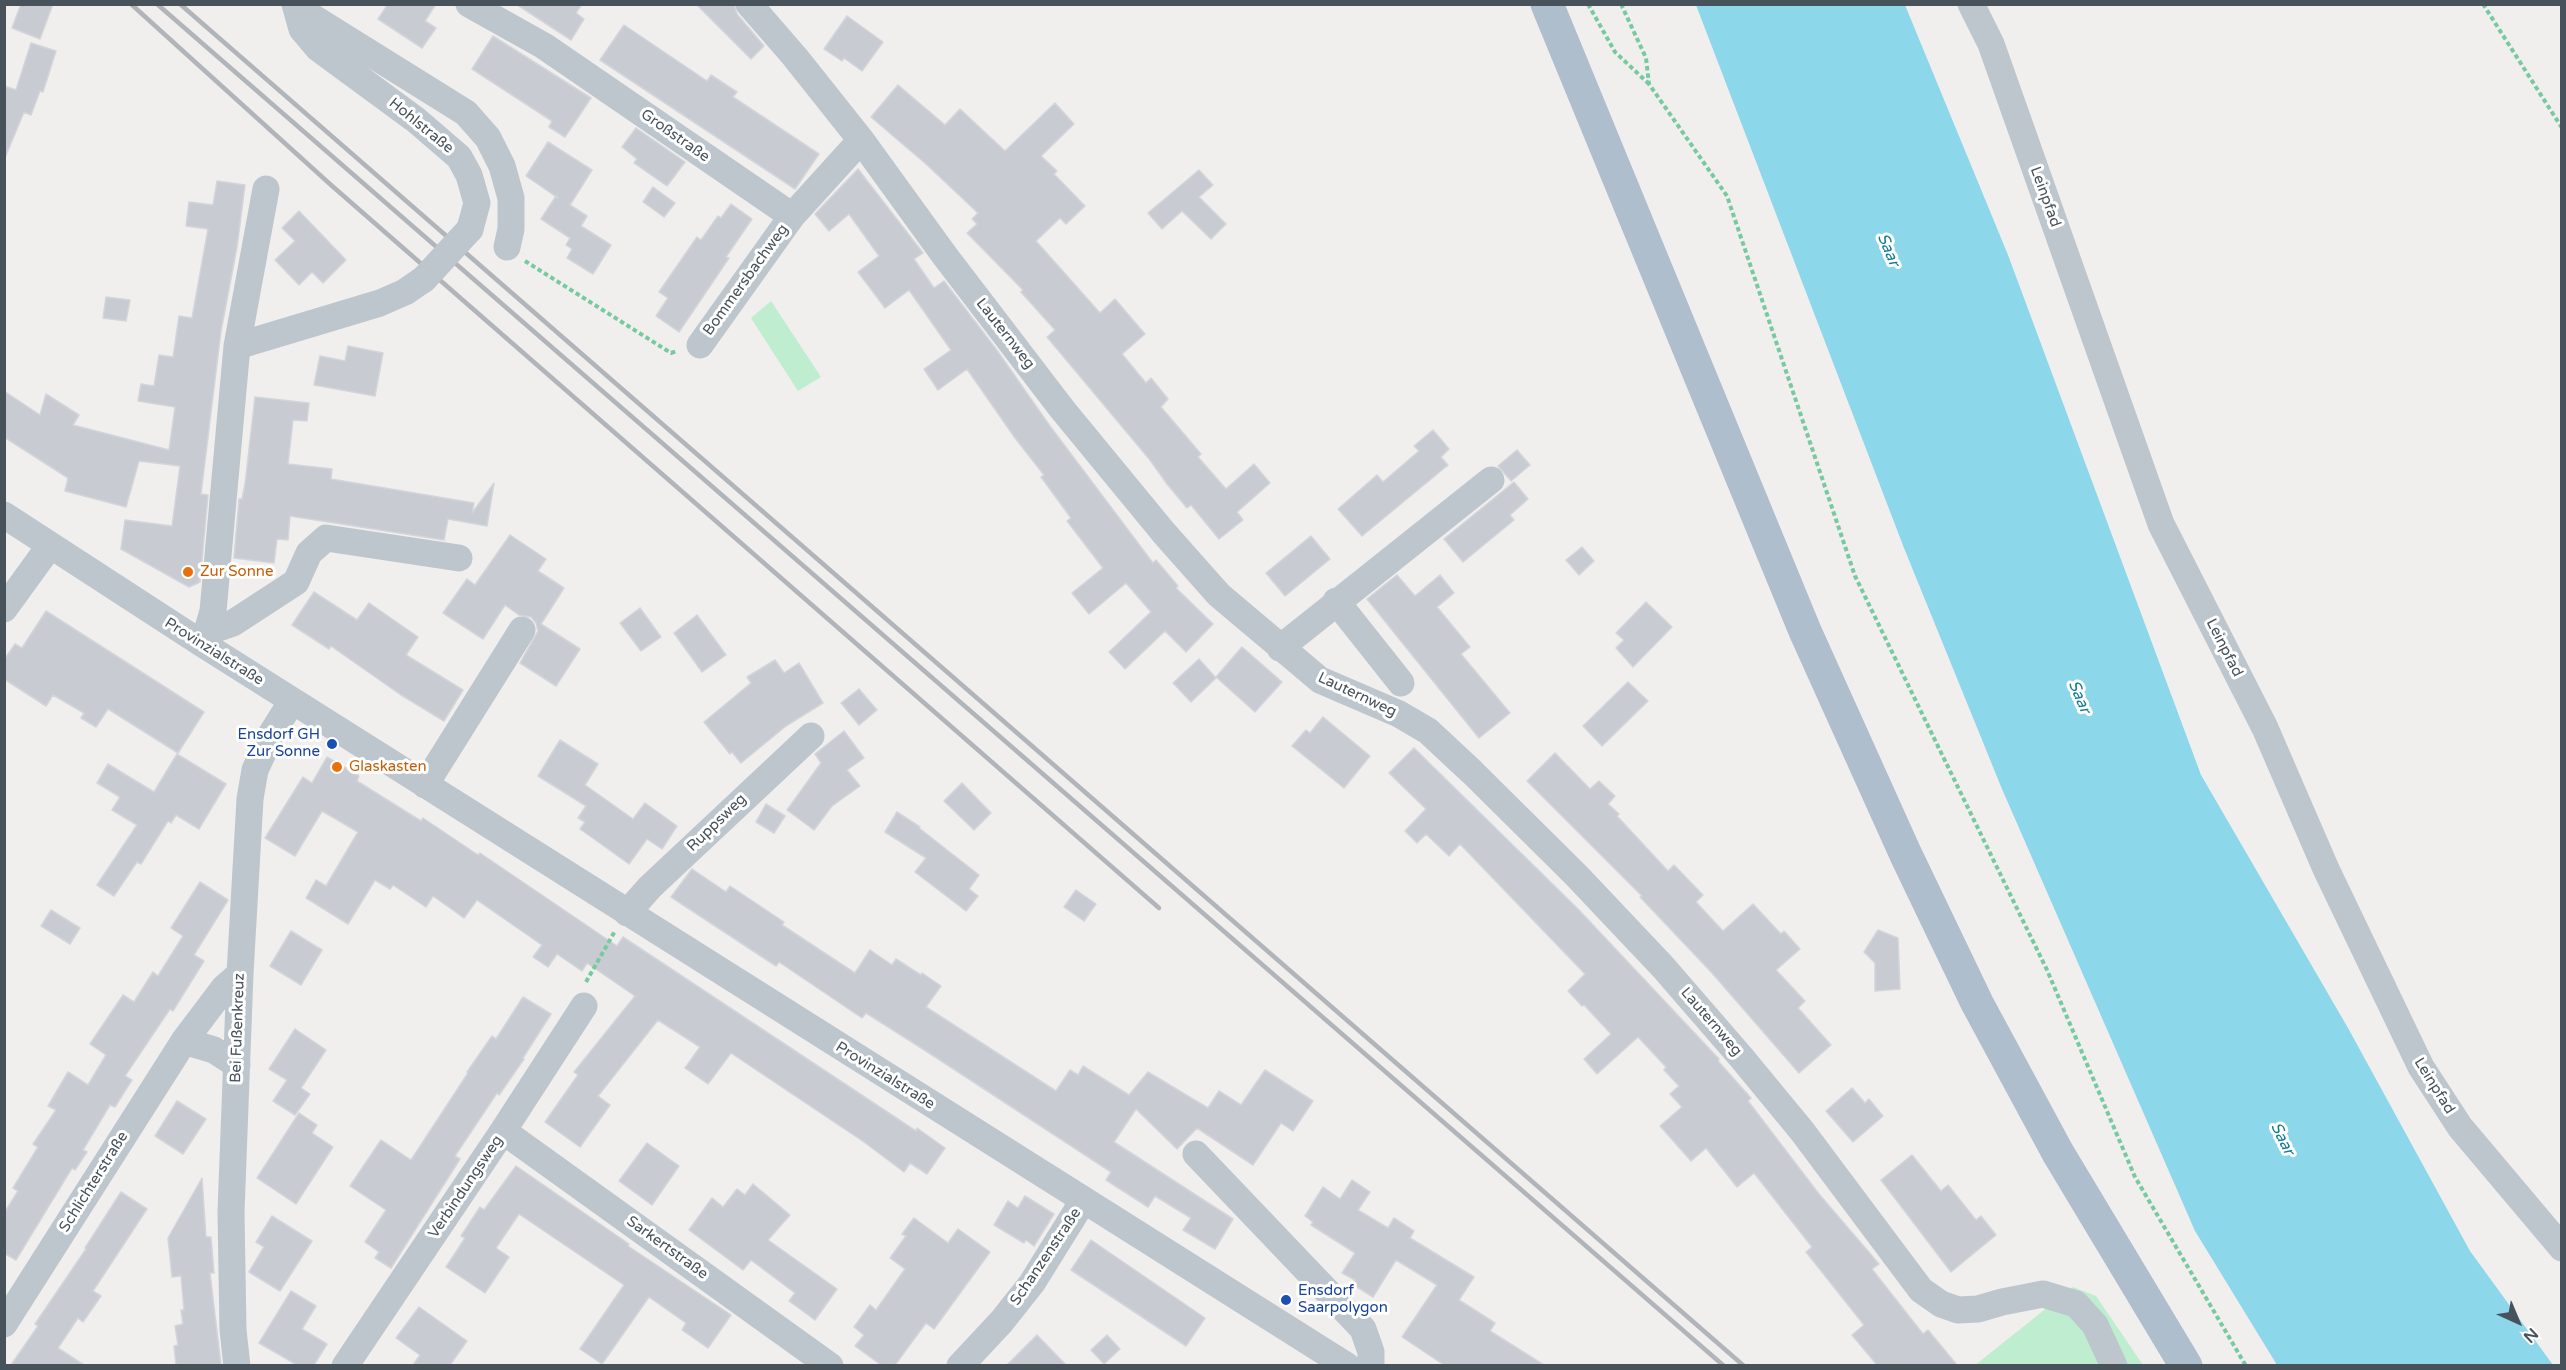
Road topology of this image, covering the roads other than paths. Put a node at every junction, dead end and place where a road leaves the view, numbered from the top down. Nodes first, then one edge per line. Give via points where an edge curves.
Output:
1 (470, 4) edge
2 (749, 4) edge
3 (1547, 4) edge
4 (1971, 4) edge
5 (296, 6) edge
6 (861, 140) junction
7 (266, 189) dead end
8 (792, 216) junction
9 (507, 247) road end
10 (700, 345) road end
11 (237, 346) junction
12 (1491, 480) dead end
13 (4, 515) edge
14 (49, 547) junction
15 (459, 558) dead end
16 (1336, 601) junction
17 (4, 609) edge
18 (522, 630) dead end
19 (204, 638) junction
20 (1280, 648) junction
21 (1401, 683) dead end
22 (292, 701) junction
23 (811, 736) dead end
24 (425, 784) junction
25 (627, 914) junction
26 (240, 974) junction
27 (584, 1006) road end
28 (184, 1041) junction
29 (237, 1065) junction
30 (503, 1131) junction
31 (1196, 1154) dead end
32 (1083, 1201) junction
33 (2562, 1248) edge
34 (4, 1324) edge
35 (237, 1365) edge
36 (345, 1365) edge
37 (830, 1365) edge
38 (960, 1365) edge
39 (1347, 1365) edge
40 (1371, 1365) edge
41 (2114, 1365) edge
42 (2186, 1365) edge

1 - 8 street, Großstraße via 544,46
2 - 6 street, Lauternweg
3 - 42 main road via 1805,631 1906,855 1977,1003 2058,1153
4 - 33 street, Leinpfad via 1991,44 2161,524 2265,728 2326,869 2421,1067 2460,1127
5 - 9 street, Hohlstraße via 466,113 488,138 502,166 511,198
5 - 11 street, Hohlstraße, bridge via 302,29 318,48 459,157 477,203 470,229 424,279 405,292
6 - 8 street
6 - 20 street, Lauternweg via 945,256 1119,478 1219,595
7 - 11 street
8 - 10 street, Bommersbachweg
11 - 19 street via 213,610
12 - 16 street
13 - 14 street, Provinzialstraße
14 - 17 street
14 - 19 street, Provinzialstraße
15 - 19 street, Provinzialstraße via 326,538 309,553 296,582
16 - 20 street
16 - 21 street, Lauternweg
18 - 24 street
19 - 22 street, Provinzialstraße
20 - 41 street, Lauternweg via 1320,680 1428,731 1473,772 1647,950 1741,1057 1922,1290 1941,1304 1958,1310 2043,1294 2076,1304 2095,1325
22 - 24 street, Provinzialstraße
22 - 26 street, Bei Fußenkreuz via 255,770 249,809
23 - 25 street, Ruppsweg via 650,887
24 - 25 street, Provinzialstraße
25 - 32 street, Provinzialstraße
26 - 28 street, Schlichterstraße via 224,988
26 - 29 street, Bei Fußenkreuz
27 - 30 street, Verbindungsweg
28 - 29 street via 214,1050
28 - 34 street, Schlichterstraße
29 - 35 street, Bei Fußenkreuz via 231,1212
30 - 36 street, Verbindungsweg
30 - 37 street, Sarkertstraße
31 - 40 street via 1363,1329
32 - 38 street, Schanzenstraße via 1032,1283
32 - 39 street, Provinzialstraße

